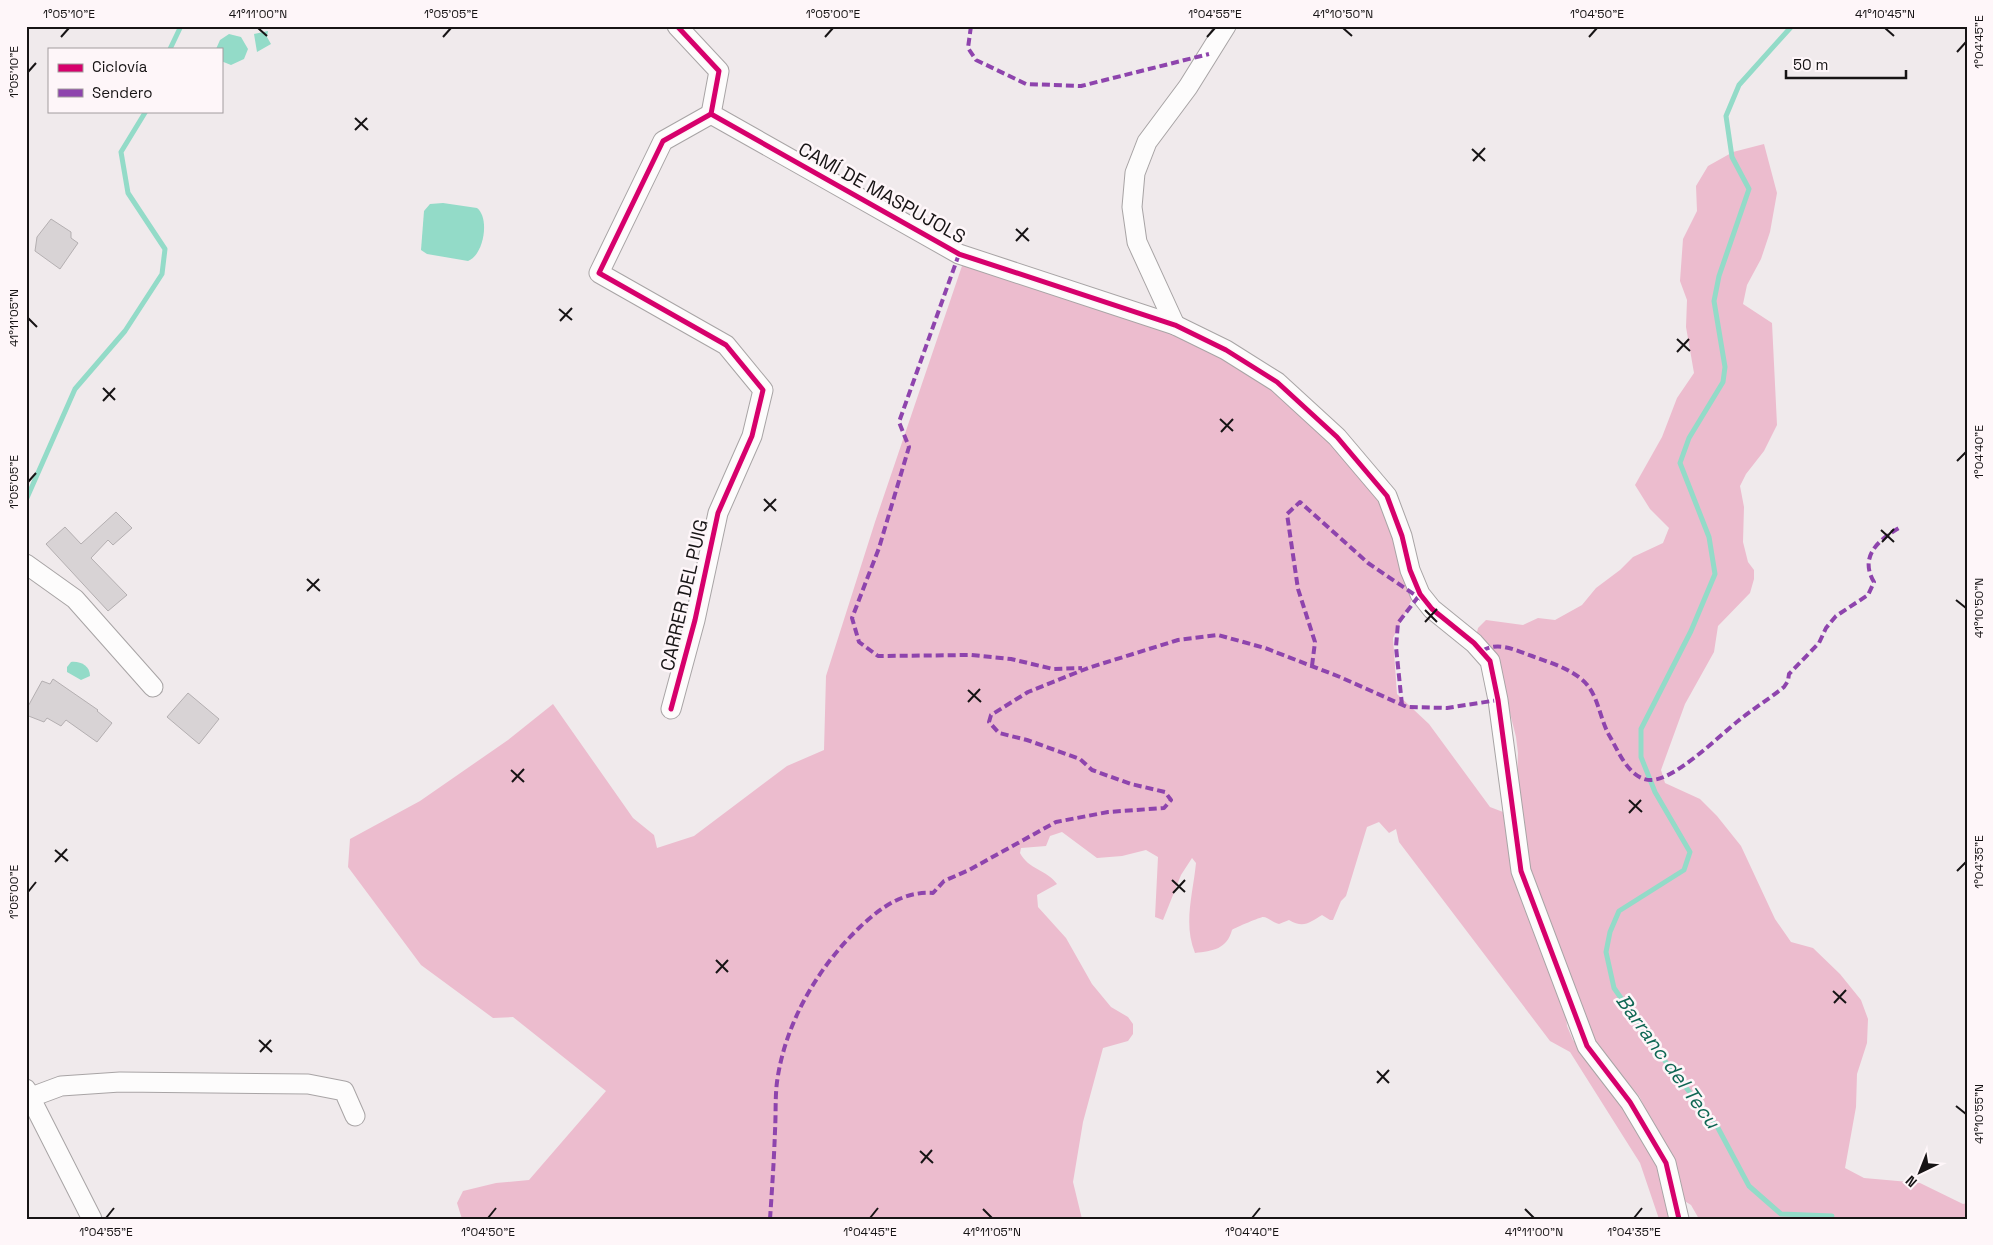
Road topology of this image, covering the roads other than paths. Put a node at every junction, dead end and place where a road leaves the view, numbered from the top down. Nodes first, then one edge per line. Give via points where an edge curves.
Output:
1 (677, 26) edge
2 (1226, 26) edge
3 (711, 114) junction
4 (1176, 325) junction
5 (26, 564) edge
6 (153, 687) dead end
7 (672, 709) dead end
8 (28, 1095) edge
9 (355, 1116) dead end
10 (92, 1219) edge
11 (1679, 1219) edge

1 - 3 street via 719,70
2 - 4 street via 1188,87 1146,142 1135,173 1132,207 1137,242
3 - 4 street, CAMÍ DE MASPUJOLS via 958,254
3 - 7 street, CARRER DEL PUIG via 663,142 599,273 726,345 764,390 752,436 718,513
4 - 11 street, CAMÍ DE MASPUJOLS via 1226,350 1277,382 1337,437 1388,496 1420,594 1432,609 1490,660 1521,871 1587,1046 1630,1102 1666,1163
5 - 6 street via 75,599
8 - 9 street via 61,1086 120,1082 308,1084 344,1091
8 - 10 street

